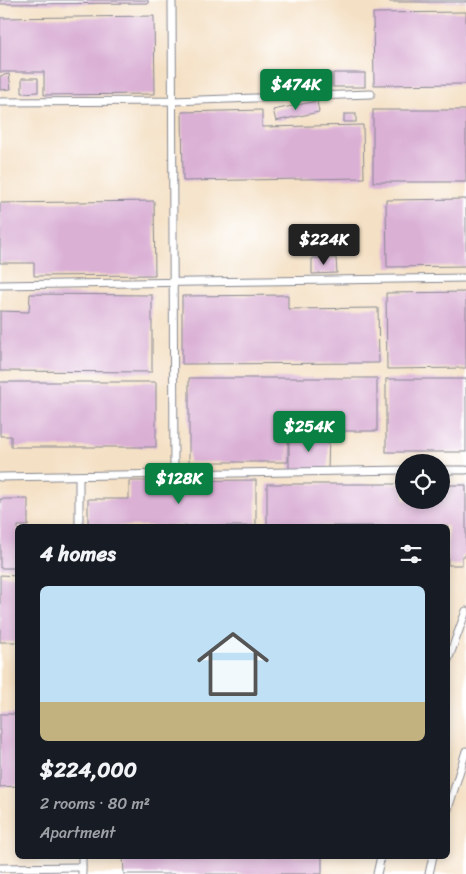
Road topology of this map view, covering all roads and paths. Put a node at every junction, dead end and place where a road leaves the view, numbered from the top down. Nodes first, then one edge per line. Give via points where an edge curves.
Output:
1 (172, 0) edge
2 (371, 94) dead end
3 (173, 101) junction
4 (0, 102) edge
5 (466, 278) edge
6 (174, 284) junction
7 (0, 285) edge
8 (395, 470) edge
9 (450, 470) edge
10 (466, 470) edge
11 (174, 473) junction
12 (79, 476) junction
13 (0, 477) edge
14 (79, 524) edge
15 (466, 611) edge
16 (450, 655) edge
17 (466, 751) edge
18 (450, 803) edge
19 (380, 859) edge
20 (432, 859) edge
21 (0, 868) edge
22 (82, 870) edge
23 (377, 874) edge
24 (429, 874) edge

1 - 3 lane
2 - 3 lane
3 - 4 lane
3 - 6 lane
5 - 6 lane
6 - 7 lane
6 - 11 lane
8 - 11 lane
9 - 10 lane
11 - 12 lane
12 - 13 lane
12 - 14 lane
15 - 16 lane
17 - 18 lane
19 - 23 lane
20 - 24 lane
21 - 22 lane

